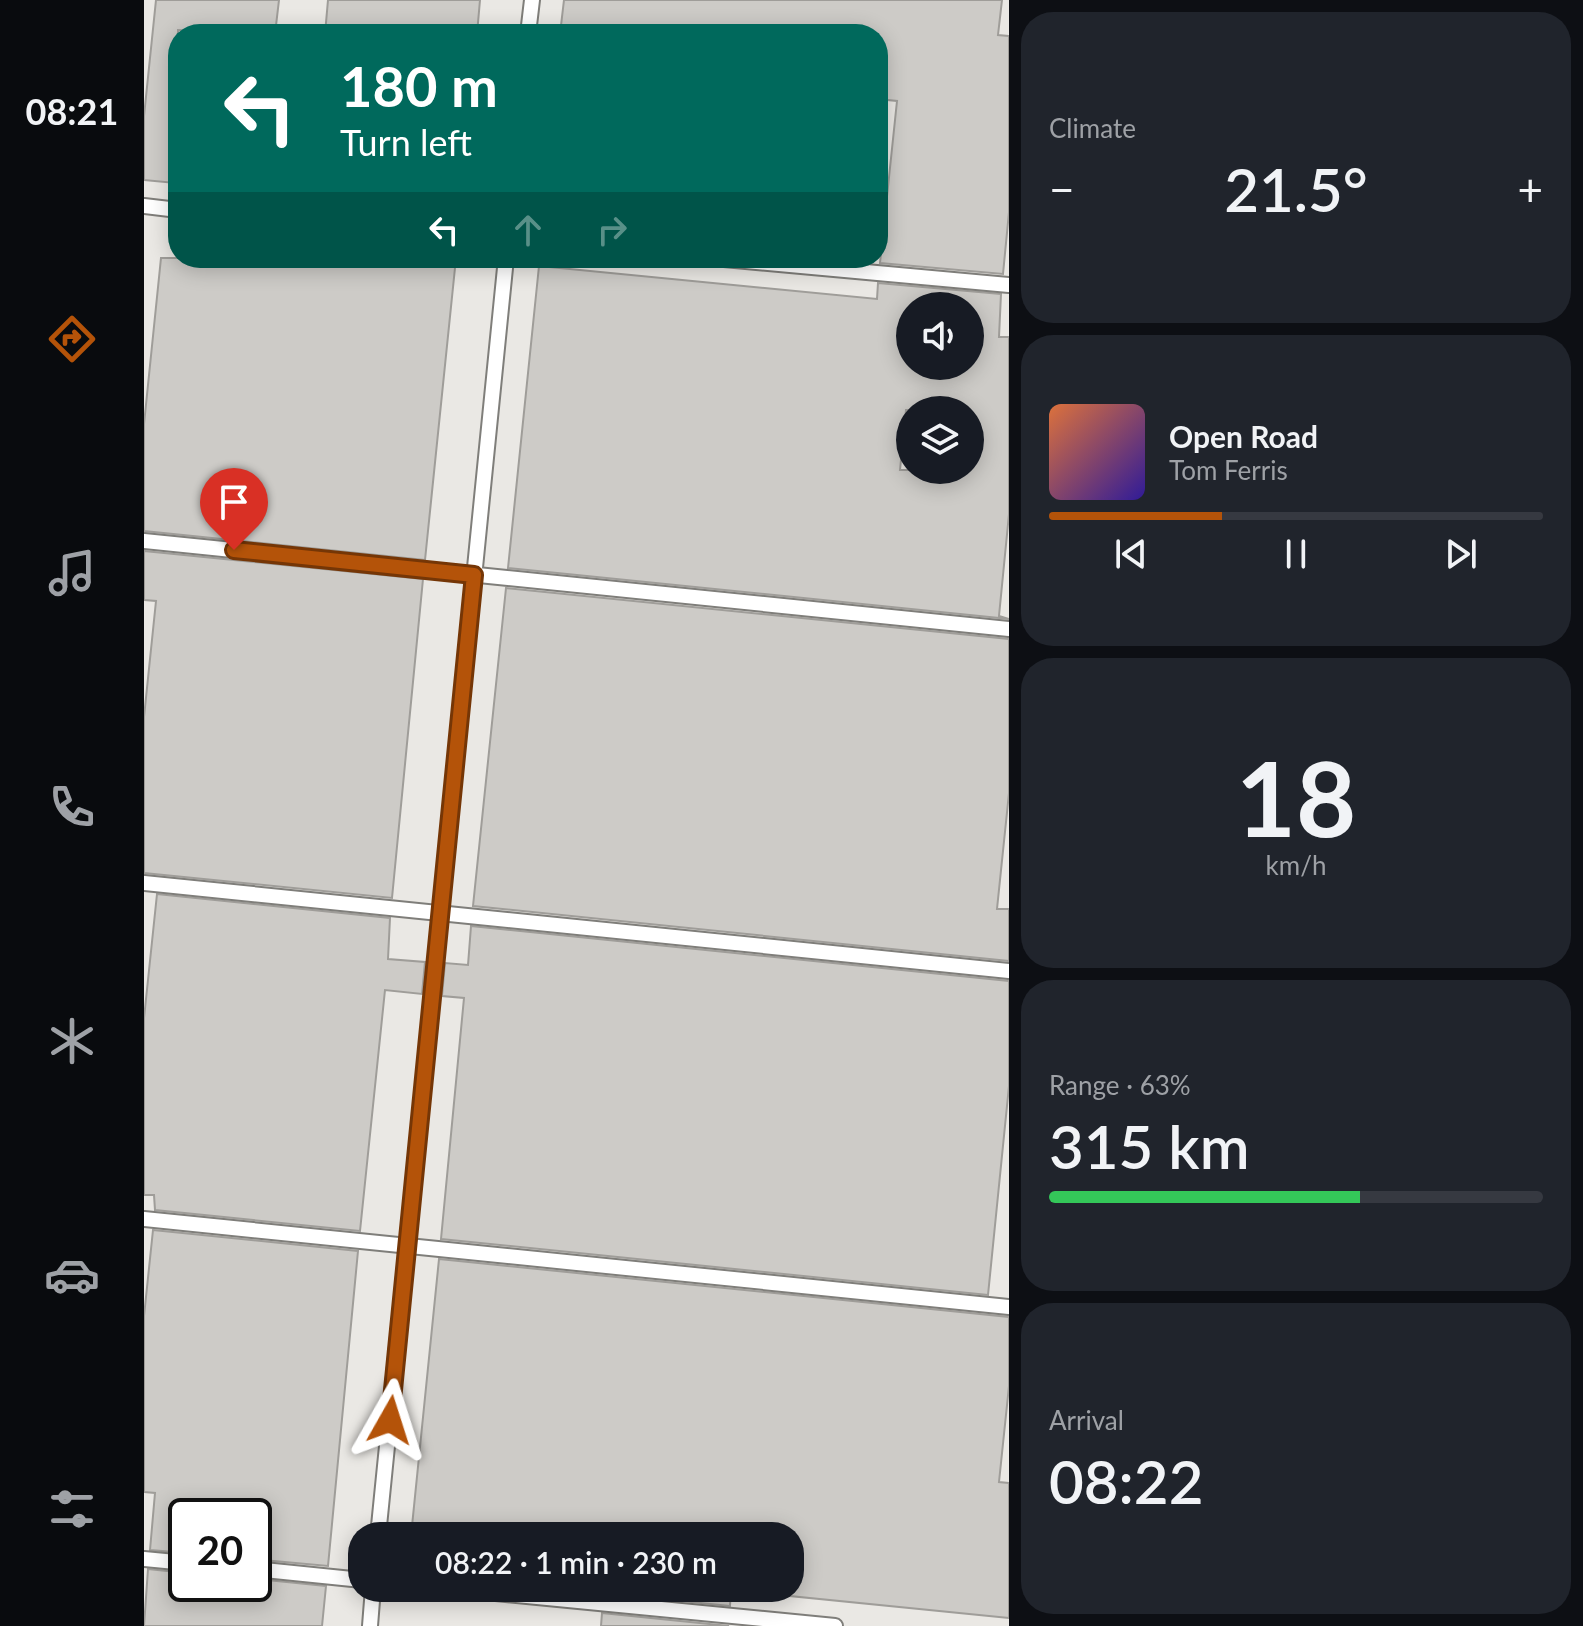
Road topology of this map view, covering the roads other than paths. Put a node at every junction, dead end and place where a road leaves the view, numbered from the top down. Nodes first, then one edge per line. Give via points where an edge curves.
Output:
1 (532, 0) edge
2 (529, 24) edge
3 (144, 206) edge
4 (168, 209) edge
5 (505, 268) edge
6 (823, 268) edge
7 (1009, 285) edge
8 (144, 541) edge
9 (474, 575) junction
10 (1009, 629) edge
11 (144, 883) edge
12 (441, 913) junction
13 (1009, 971) edge
14 (144, 1219) edge
15 (407, 1246) junction
16 (1009, 1307) edge
17 (379, 1522) edge
18 (144, 1559) edge
19 (168, 1561) edge
20 (272, 1571) edge
21 (348, 1579) edge
22 (372, 1602) edge
23 (589, 1602) edge
24 (370, 1626) edge
25 (835, 1626) edge

1 - 2 lane
3 - 4 lane
5 - 9 lane
6 - 7 lane
8 - 9 lane
9 - 10 lane
9 - 12 lane
11 - 12 lane
12 - 13 lane
12 - 15 lane
14 - 15 lane
15 - 16 lane
15 - 17 lane
18 - 19 lane
20 - 21 lane
22 - 24 lane
23 - 25 lane

